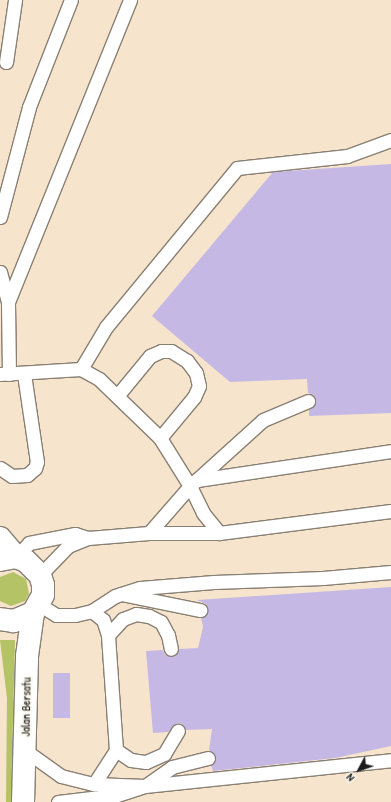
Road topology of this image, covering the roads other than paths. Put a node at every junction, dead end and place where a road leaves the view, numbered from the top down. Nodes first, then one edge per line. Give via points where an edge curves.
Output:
1 (15, 0) edge
2 (71, 0) edge
3 (130, 0) edge
4 (6, 62) dead end
5 (391, 140) edge
6 (0, 217) edge
7 (0, 272) edge
8 (8, 302) junction
9 (81, 369) junction
10 (4, 374) edge
11 (24, 374) junction
12 (117, 396) junction
13 (308, 401) dead end
14 (160, 438) junction
15 (391, 451) edge
16 (0, 468) edge
17 (193, 483) junction
18 (391, 511) edge
19 (149, 533) junction
20 (219, 533) junction
21 (0, 538) edge
22 (88, 538) junction
23 (8, 558) edge
24 (391, 572) edge
25 (40, 575) junction
26 (121, 594) junction
27 (36, 609) junction
28 (200, 610) dead end
29 (92, 611) junction
30 (0, 619) edge
31 (108, 634) junction
32 (171, 649) dead end
33 (178, 731) dead end
34 (116, 750) junction
35 (26, 751) junction
36 (208, 758) dead end
37 (391, 760) edge
38 (94, 784) junction
39 (145, 786) junction
40 (23, 802) edge
41 (58, 802) edge

1 - 4 lane
2 - 6 lane via 29,107
3 - 8 lane
5 - 9 lane via 347,156 237,168 106,327
7 - 8 lane
8 - 10 lane
9 - 11 lane
9 - 12 lane
10 - 11 lane
11 - 16 lane via 37,462 35,468 27,475 12,476
12 - 14 lane
12 - 14 lane via 150,356 161,350 171,351 187,361 196,373 199,386 194,397
13 - 17 lane via 263,420
14 - 17 lane
15 - 17 lane
17 - 19 lane
17 - 20 lane via 203,513
18 - 20 lane
19 - 20 lane
19 - 22 lane
21 - 23 street
22 - 23 lane via 75,534 29,543
22 - 25 lane via 68,546
23 - 25 street via 26,561
24 - 26 lane via 140,588
25 - 27 street, Jalan Bersatu via 43,595
26 - 28 lane
26 - 29 lane
27 - 29 lane via 56,615 76,615
27 - 30 street via 14,621
27 - 35 street, Jalan Bersatu via 27,656
29 - 31 lane via 103,620
31 - 32 lane via 123,619 136,614 149,616 161,622 168,635
31 - 34 lane
33 - 34 lane via 164,754 146,762 131,760
34 - 38 lane
35 - 38 lane via 61,776
35 - 40 street, Jalan Bersatu
36 - 39 lane via 172,767
37 - 39 lane
38 - 39 lane
39 - 41 lane via 117,795

